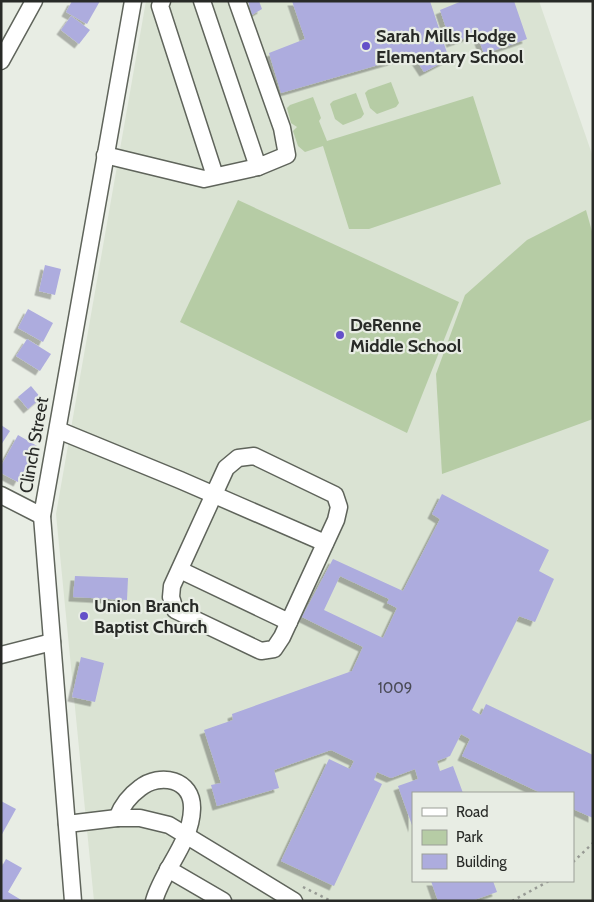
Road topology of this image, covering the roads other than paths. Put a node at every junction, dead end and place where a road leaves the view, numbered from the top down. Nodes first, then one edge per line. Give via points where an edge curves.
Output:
1 (34, 1) edge
2 (134, 1) edge
3 (162, 1) edge
4 (202, 1) edge
5 (237, 1) edge
6 (1, 61) edge
7 (106, 154) junction
8 (258, 166) junction
9 (215, 176) junction
10 (58, 430) junction
11 (1, 495) edge
12 (214, 495) junction
13 (42, 516) junction
14 (325, 543) junction
15 (180, 570) junction
16 (289, 622) junction
17 (52, 642) junction
18 (1, 655) edge
19 (117, 818) junction
20 (66, 824) junction
21 (186, 835) junction
22 (168, 869) junction
23 (73, 901) edge
24 (154, 901) edge
25 (222, 901) edge
26 (294, 901) edge

1 - 6 street
2 - 7 street, Clinch Street
3 - 9 street via 160,6
4 - 8 street
5 - 8 street via 282,128 287,156
7 - 9 street via 204,179
7 - 10 street, Clinch Street
8 - 9 street
10 - 12 street
10 - 13 street, Clinch Street
11 - 13 street
12 - 14 street
12 - 14 street via 226,468 238,458 254,456 335,495 339,507
12 - 15 street
13 - 17 street, Clinch Street
14 - 16 street
15 - 16 street
15 - 16 street via 170,598 175,610 261,651 274,649
17 - 18 street
17 - 20 street, Clinch Street
19 - 20 street
19 - 21 street via 140,818 170,825
19 - 21 street via 124,803 141,787 158,780 172,780 185,786 192,797
20 - 23 street, Clinch Street
21 - 22 street
21 - 26 street
22 - 24 street
22 - 25 street

